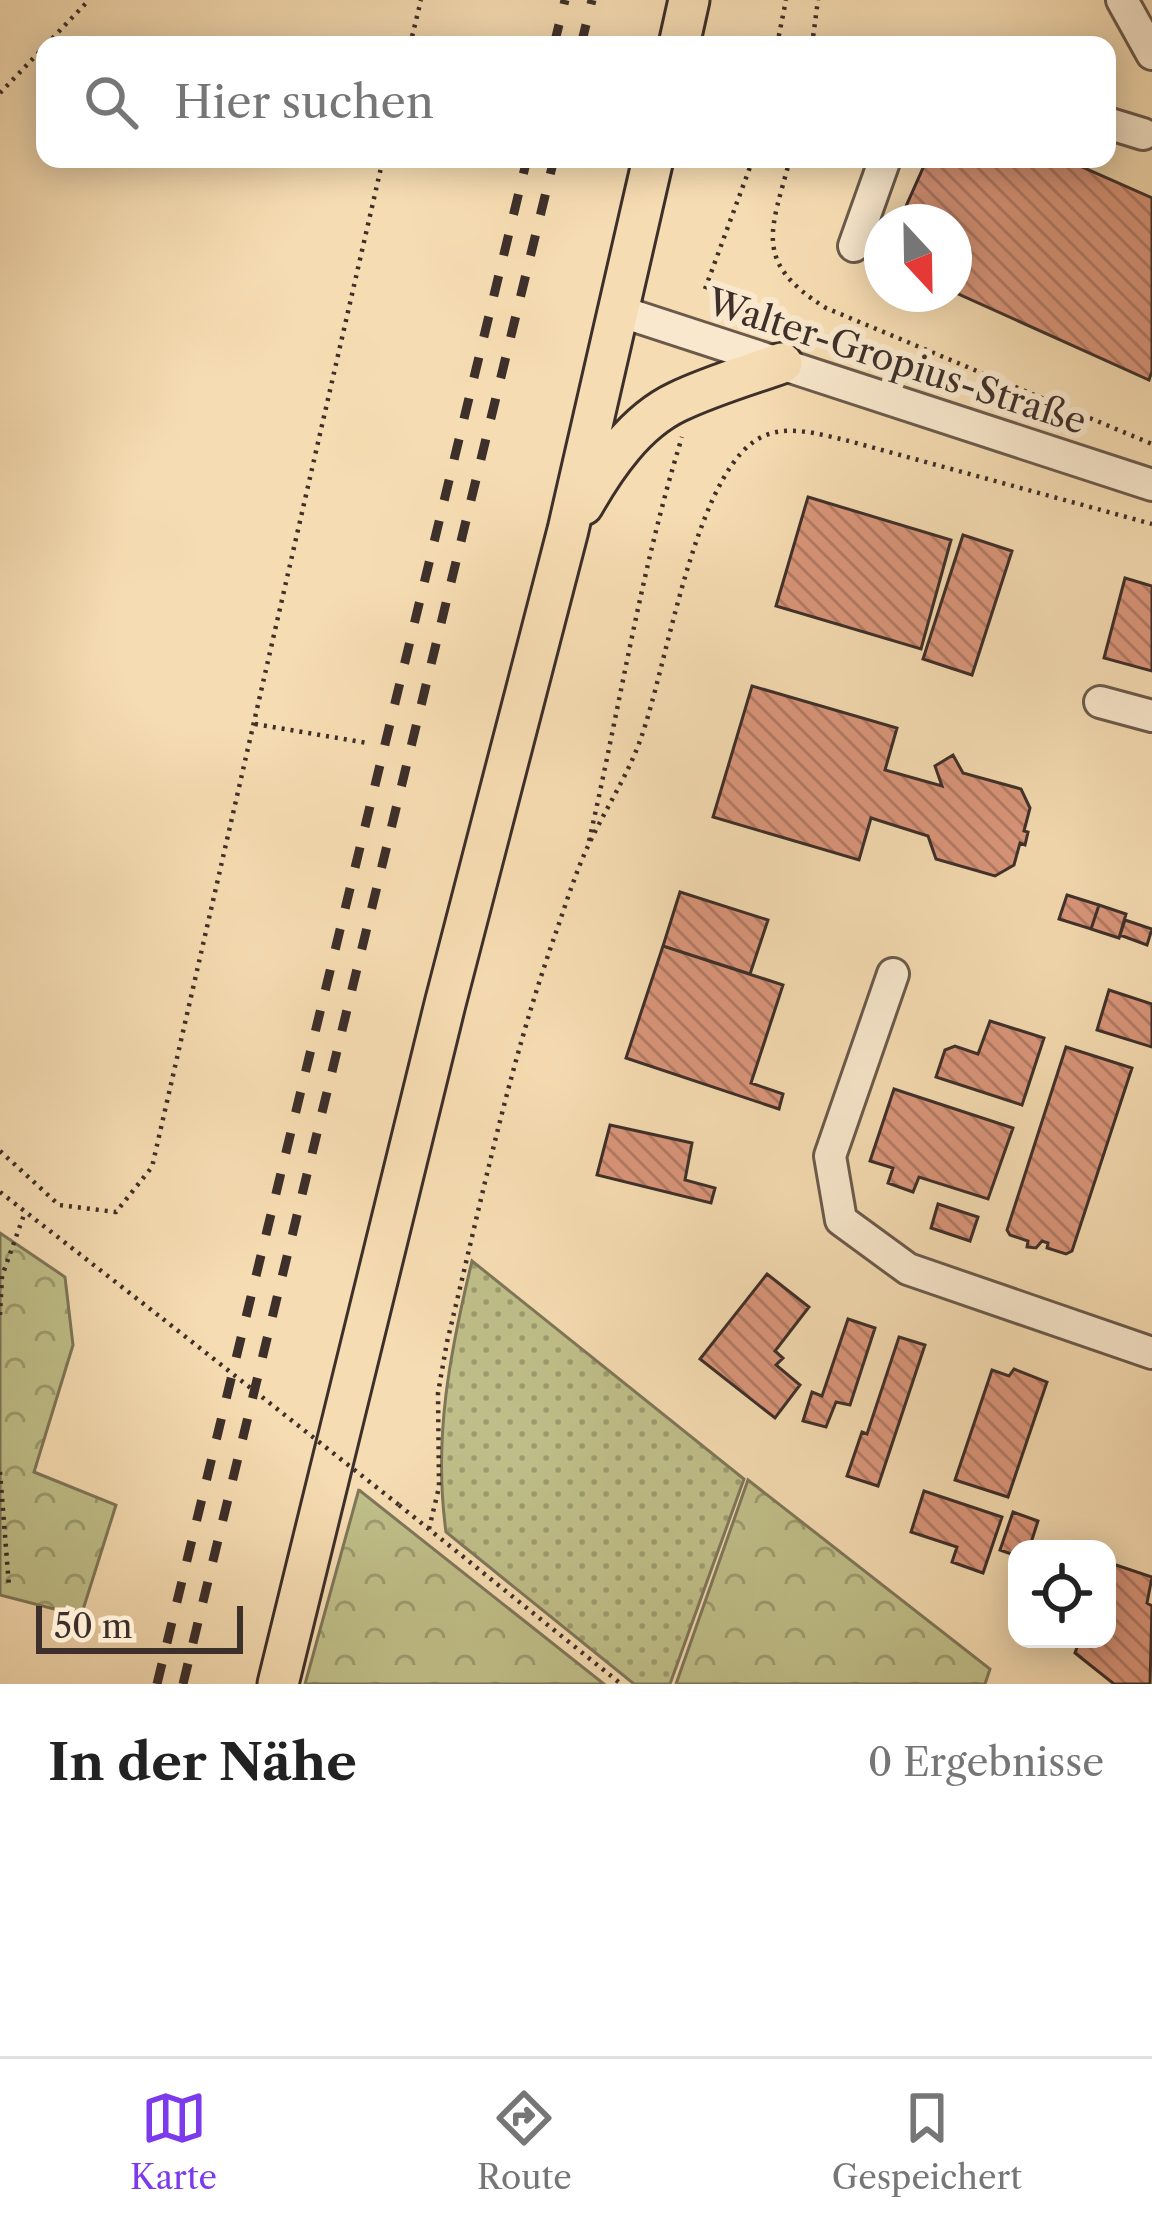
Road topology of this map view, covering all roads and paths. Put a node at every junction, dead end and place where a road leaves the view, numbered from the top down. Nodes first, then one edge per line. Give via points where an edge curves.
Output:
1 (89, 0) edge
2 (421, 0) edge
3 (689, 0) edge
4 (786, 0) edge
5 (818, 0) edge
6 (1122, 0) edge
7 (55, 36) edge
8 (412, 36) edge
9 (681, 36) edge
10 (779, 36) edge
11 (813, 36) edge
12 (1152, 54) edge
13 (36, 55) edge
14 (0, 93) edge
15 (1116, 125) edge
16 (1149, 134) edge
17 (381, 168) edge
18 (651, 168) edge
19 (750, 168) edge
20 (788, 168) edge
21 (882, 168) edge
22 (854, 246) dead end
23 (704, 289) dead end
24 (619, 311) junction
25 (782, 363) junction
26 (682, 419) dead end
27 (1152, 443) edge
28 (1152, 485) edge
29 (1152, 524) edge
30 (568, 530) junction
31 (1100, 703) dead end
32 (1152, 716) edge
33 (254, 723) junction
34 (367, 743) dead end
35 (587, 847) junction
36 (893, 974) dead end
37 (0, 1150) edge
38 (0, 1192) edge
39 (25, 1212) junction
40 (0, 1315) edge
41 (1152, 1353) edge
42 (0, 1472) edge
43 (429, 1529) junction
44 (9, 1586) dead end
45 (278, 1684) edge
46 (621, 1684) edge

1 - 7 path
2 - 8 path
3 - 9 main road
4 - 10 path
5 - 11 path
6 - 12 street
13 - 14 path
15 - 16 street
17 - 33 path
18 - 24 main road
19 - 23 path
20 - 27 path via 771,246 803,293
21 - 22 street
24 - 25 street, Walter-Gropius-Straße
24 - 30 main road
25 - 28 street, Walter-Gropius-Straße
25 - 30 main road via 674,403 643,427 604,468
26 - 35 path
29 - 35 path via 799,430 754,441 718,489 642,734
30 - 45 main road
31 - 32 street
33 - 34 path
33 - 37 path via 152,1167 116,1212 59,1205
35 - 43 path via 531,1013 447,1342
36 - 41 street via 830,1156 841,1220 908,1268
38 - 39 path
39 - 40 path via 2,1276
39 - 43 path, bridge
42 - 44 path
43 - 46 path

